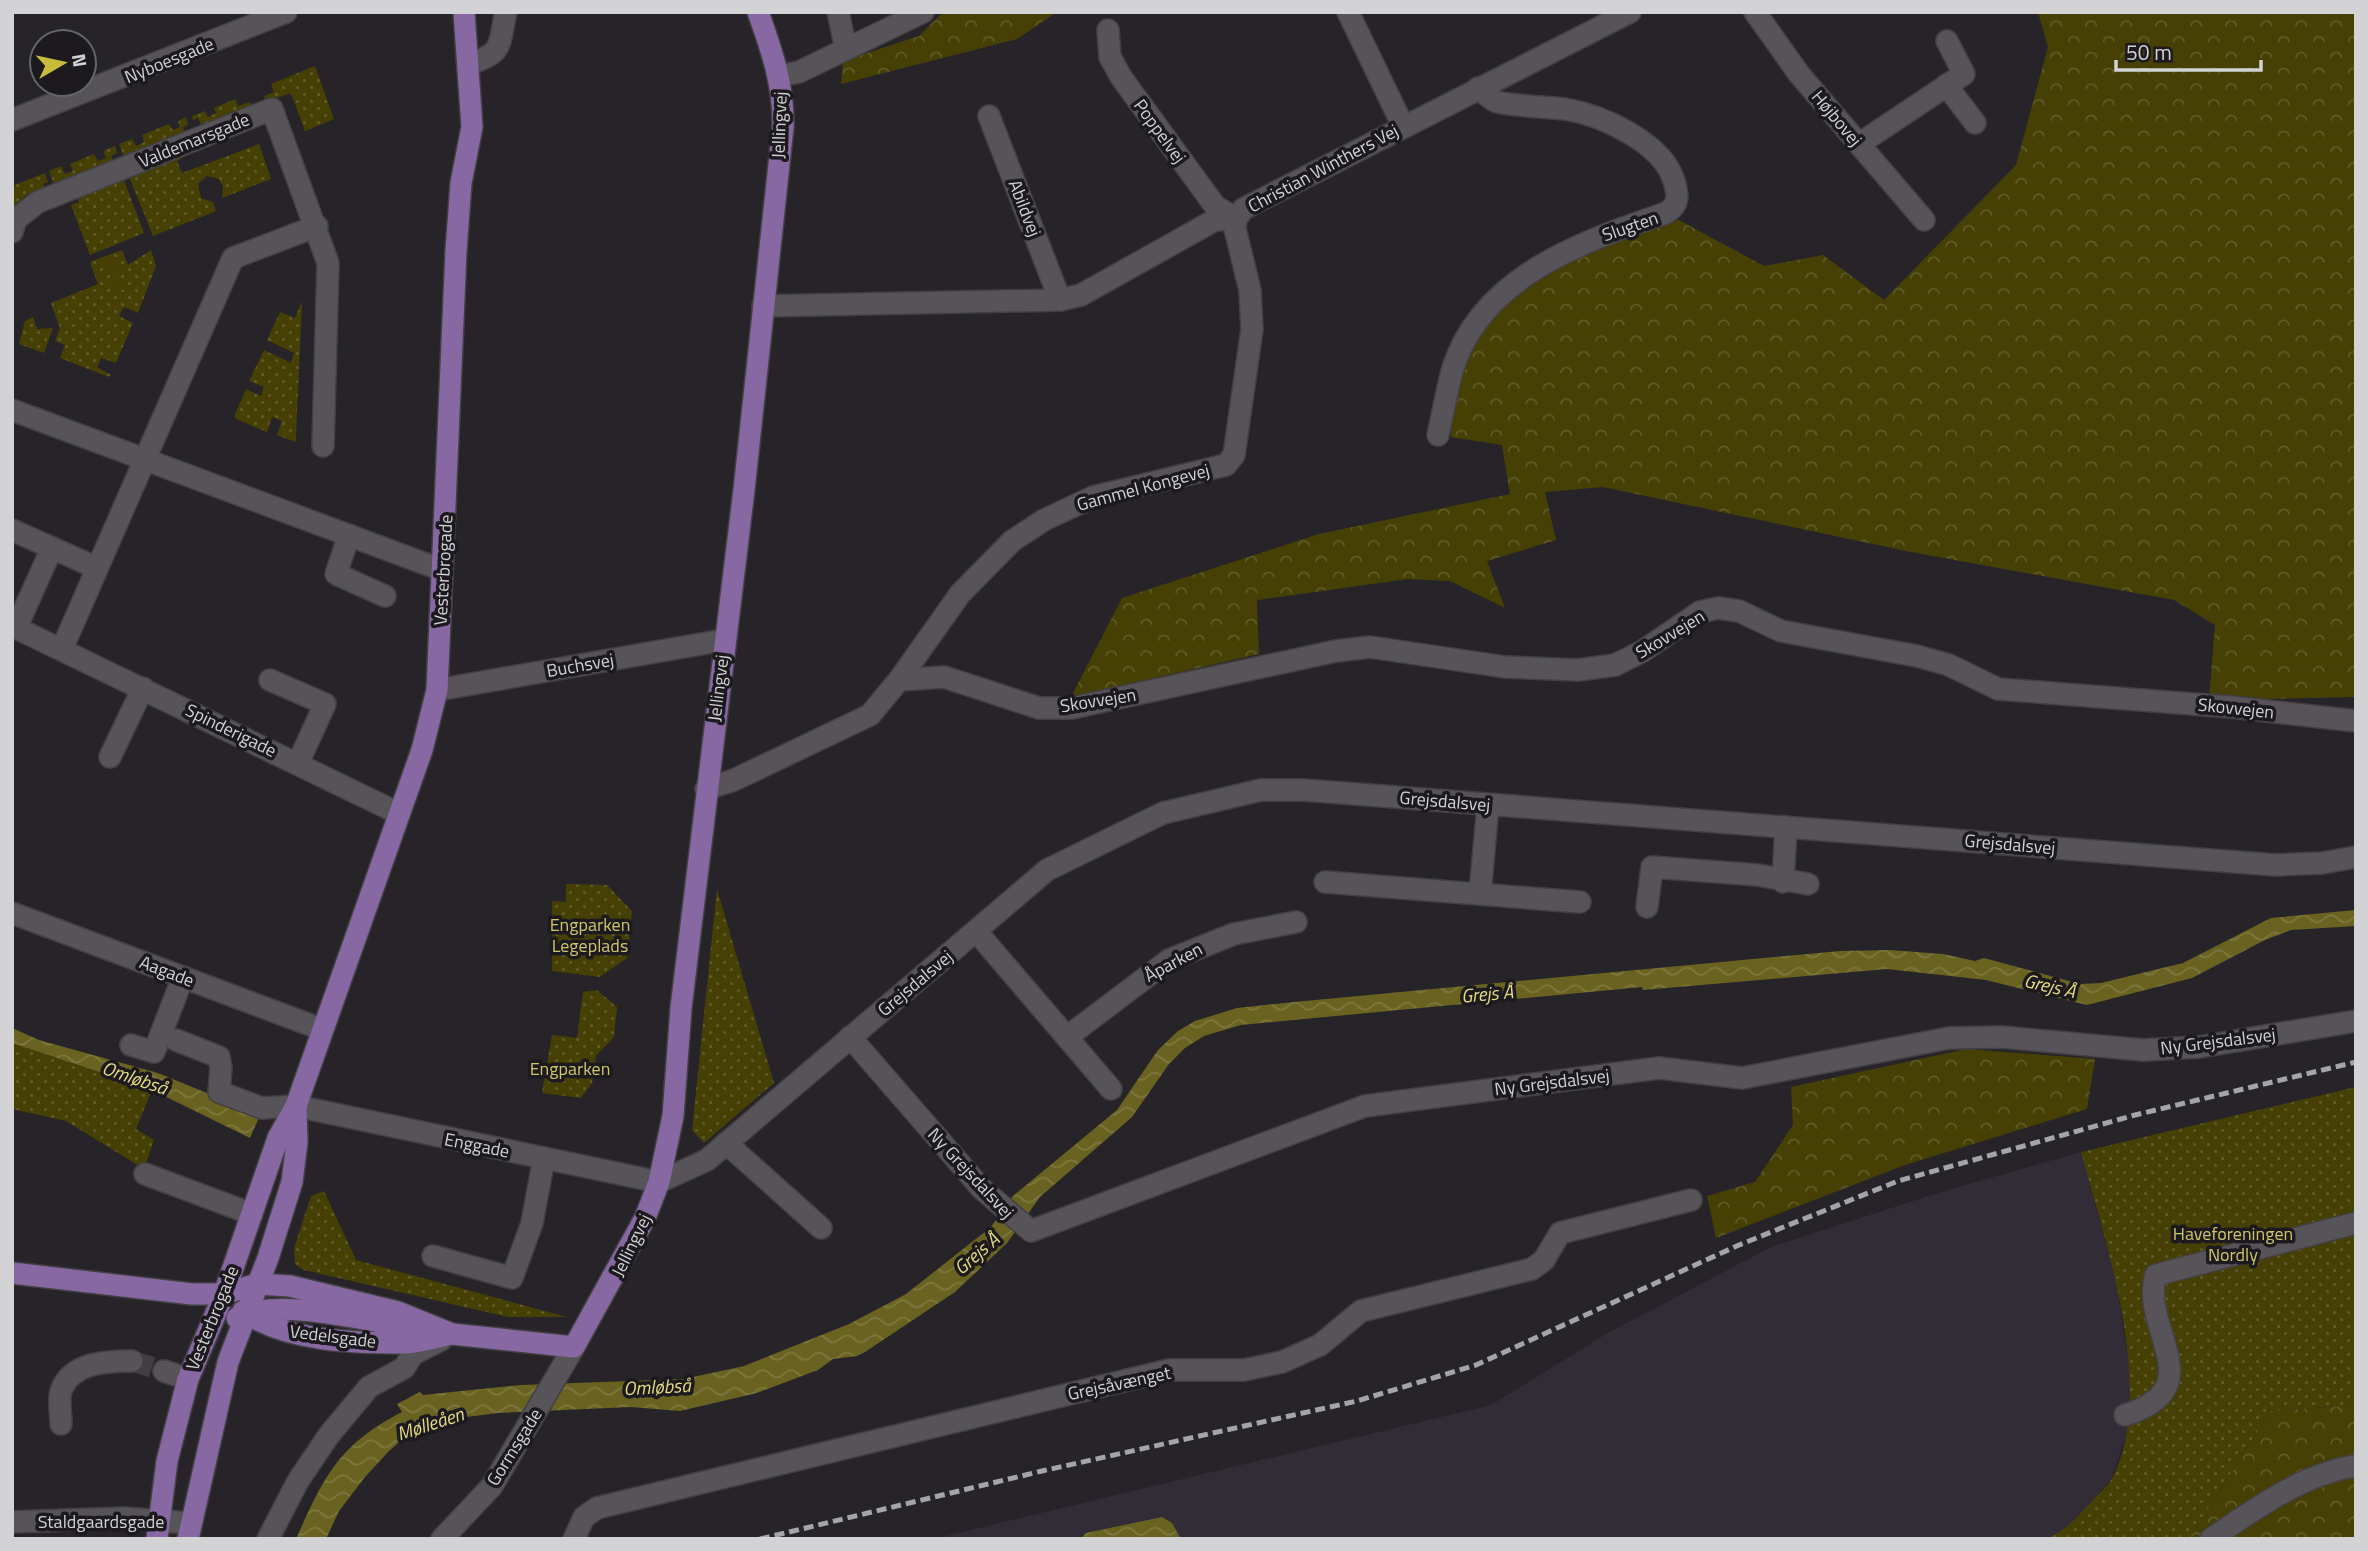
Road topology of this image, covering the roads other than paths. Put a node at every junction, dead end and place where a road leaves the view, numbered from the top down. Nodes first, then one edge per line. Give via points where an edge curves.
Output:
1 (286, 12) edge
2 (464, 12) edge
3 (506, 12) edge
4 (758, 12) edge
5 (838, 12) edge
6 (923, 12) edge
7 (1348, 12) edge
8 (1630, 12) edge
9 (1755, 12) edge
10 (1108, 30) dead end
11 (1947, 41) dead end
12 (846, 49) junction
13 (469, 64) junction
14 (779, 76) junction
15 (1946, 86) junction
16 (1478, 88) junction
17 (989, 116) dead end
18 (12, 120) edge
19 (1975, 123) dead end
20 (1403, 126) junction
21 (1859, 144) junction
22 (1236, 219) junction
23 (1924, 220) dead end
24 (317, 226) junction
25 (12, 232) edge
26 (1060, 300) junction
27 (763, 306) junction
28 (12, 410) edge
29 (1438, 435) dead end
30 (323, 446) dead end
31 (145, 458) junction
32 (12, 530) edge
33 (349, 535) junction
34 (52, 548) junction
35 (97, 568) junction
36 (442, 570) junction
37 (384, 596) dead end
38 (14, 627) edge
39 (724, 640) junction
40 (62, 649) junction
41 (270, 680) dead end
42 (899, 680) junction
43 (143, 688) junction
44 (437, 690) junction
45 (2356, 721) edge
46 (110, 757) dead end
47 (298, 763) junction
48 (706, 789) junction
49 (1489, 805) junction
50 (398, 813) junction
51 (1786, 827) junction
52 (2356, 857) edge
53 (1325, 882) dead end
54 (1783, 882) junction
55 (1808, 884) dead end
56 (1480, 894) junction
57 (1580, 902) dead end
58 (1647, 907) dead end
59 (12, 913) edge
60 (1296, 922) dead end
61 (976, 930) junction
62 (183, 977) junction
63 (2356, 1021) edge
64 (321, 1029) junction
65 (850, 1037) junction
66 (1067, 1037) junction
67 (176, 1040) dead end
68 (131, 1045) dead end
69 (1111, 1088) dead end
70 (296, 1106) junction
71 (726, 1143) junction
72 (544, 1158) junction
73 (145, 1174) dead end
74 (659, 1182) junction
75 (1691, 1200) dead end
76 (252, 1214) junction
77 (2356, 1223) edge
78 (821, 1227) dead end
79 (433, 1256) dead end
80 (12, 1273) edge
81 (257, 1284) junction
82 (224, 1294) junction
83 (246, 1313) junction
84 (452, 1334) junction
85 (201, 1344) junction
86 (574, 1347) junction
87 (132, 1361) tunnel mouth
88 (163, 1371) tunnel mouth
89 (188, 1379) junction
90 (2125, 1415) dead end
91 (61, 1424) dead end
92 (2356, 1466) edge
93 (20, 1527) edge
94 (158, 1529) edge
95 (189, 1531) edge
96 (457, 1534) edge
97 (268, 1539) edge
98 (574, 1539) edge
99 (2211, 1539) edge

1 - 18 street, Nyboesgade
2 - 13 main road, Vesterbrogade
3 - 13 street via 492,57
4 - 14 main road, Jellingvej
5 - 12 street
6 - 12 street
7 - 20 street
8 - 16 street, Christian Winthers Vej
9 - 21 street, Højbovej via 1799,74
10 - 22 street, Poppelvej via 1110,57 1121,77 1215,206
11 - 15 street via 1964,74
12 - 14 street via 799,72
13 - 36 main road, Vesterbrogade via 472,127 461,183 456,251
14 - 27 main road, Jellingvej via 783,127
15 - 19 street
15 - 21 street
16 - 20 street, Christian Winthers Vej
16 - 29 street, Slugten via 1497,103 1569,110 1644,142 1660,154 1678,197 1666,213 1570,247 1493,303 1468,335 1454,366
17 - 26 street, Abildvej
20 - 22 street, Christian Winthers Vej via 1252,202
21 - 23 street, Højbovej
22 - 26 street, Christian Winthers Vej via 1215,220 1081,295
22 - 42 street, Gammel Kongevej via 1236,239 1251,290 1252,329 1234,455 1226,465 1093,497 1012,541 960,594
24 - 25 street, Valdemarsgade via 272,109 38,202 16,219
24 - 30 street, Valdemarsgade via 328,262
24 - 31 street via 233,258
26 - 27 street, Christian Winthers Vej
27 - 39 main road, Jellingvej
28 - 31 street
31 - 33 street
31 - 35 street
32 - 34 street
33 - 36 street
33 - 37 street via 336,574
34 - 35 street
34 - 38 street
35 - 40 street
36 - 44 main road, Vesterbrogade
38 - 40 street, Spinderigade
39 - 44 street, Buchsvej
39 - 48 main road, Jellingvej
40 - 43 street, Spinderigade
41 - 47 street via 324,704
42 - 45 street, Skovvejen via 944,677 1039,708 1072,708 1370,647 1504,667 1578,670 1615,664 1643,651 1700,612 1718,608 1738,611 1781,631 1949,665 1998,689
42 - 48 street, Gammel Kongevej via 870,715 847,729
43 - 46 street
43 - 47 street, Spinderigade
44 - 50 main road, Vesterbrogade via 422,750
47 - 50 street, Spinderigade
48 - 74 main road, Jellingvej via 673,1116
49 - 51 street, Grejsdalsvej
49 - 56 street
49 - 61 street, Grejsdalsvej via 1304,790 1261,790 1213,799 1163,813 1048,870
50 - 64 main road, Vesterbrogade
51 - 52 street, Grejsdalsvej via 2276,865
51 - 54 street
53 - 56 street
54 - 55 street
54 - 58 street via 1758,875 1651,867
56 - 57 street
59 - 62 street, Aagade
60 - 66 street, Åparken via 1234,934 1169,960
61 - 65 street, Grejsdalsvej
61 - 66 street
62 - 64 street, Aagade
62 - 68 street via 154,1052
63 - 65 street, Ny Grejsdalsvej via 2199,1046 2143,1050 2002,1037 1949,1038 1763,1076 1742,1078 1659,1068 1365,1106 1039,1230 1025,1229 1002,1208
64 - 70 main road, Vesterbrogade
65 - 71 street, Grejsdalsvej
66 - 69 street
67 - 70 street, Enggade via 219,1057 219,1092 262,1108
70 - 72 street, Enggade
70 - 76 main road, Vesterbrogade via 278,1138
70 - 81 main road, Vesterbrogade via 292,1182
71 - 74 street, Grejsdalsvej via 706,1160
71 - 78 street
72 - 74 street, Enggade
72 - 79 street via 531,1223 512,1278
73 - 76 street
74 - 86 main road, Jellingvej via 631,1248
75 - 98 street, Grejsåvænget via 1560,1233 1544,1260 1532,1269 1361,1311 1320,1345 1282,1362 1244,1370 1168,1370 597,1508 584,1517
76 - 82 main road, Vesterbrogade
77 - 90 street via 2156,1275 2151,1291 2170,1358 2170,1381 2160,1398
80 - 82 main road, Vedelsgade via 162,1293
81 - 82 main road, Vedelsgade
81 - 83 main road, Vesterbrogade
81 - 84 main road, Vedelsgade via 290,1286 398,1312
82 - 83 main road
82 - 85 main road, Vesterbrogade
83 - 84 main road via 288,1308
83 - 85 main road
83 - 95 main road, Vesterbrogade via 225,1372
84 - 86 main road, Vedelsgade
84 - 97 street via 412,1354 404,1368 369,1387 328,1435
85 - 89 main road, Vesterbrogade
86 - 96 street, Gormsgade via 492,1486
87 - 91 street via 101,1362 75,1373 61,1392
88 - 89 street
89 - 94 main road, Vesterbrogade via 167,1461
92 - 99 street via 2305,1483
93 - 94 street, Staldgaardsgade
94 - 95 street, Staldgaardsgade

